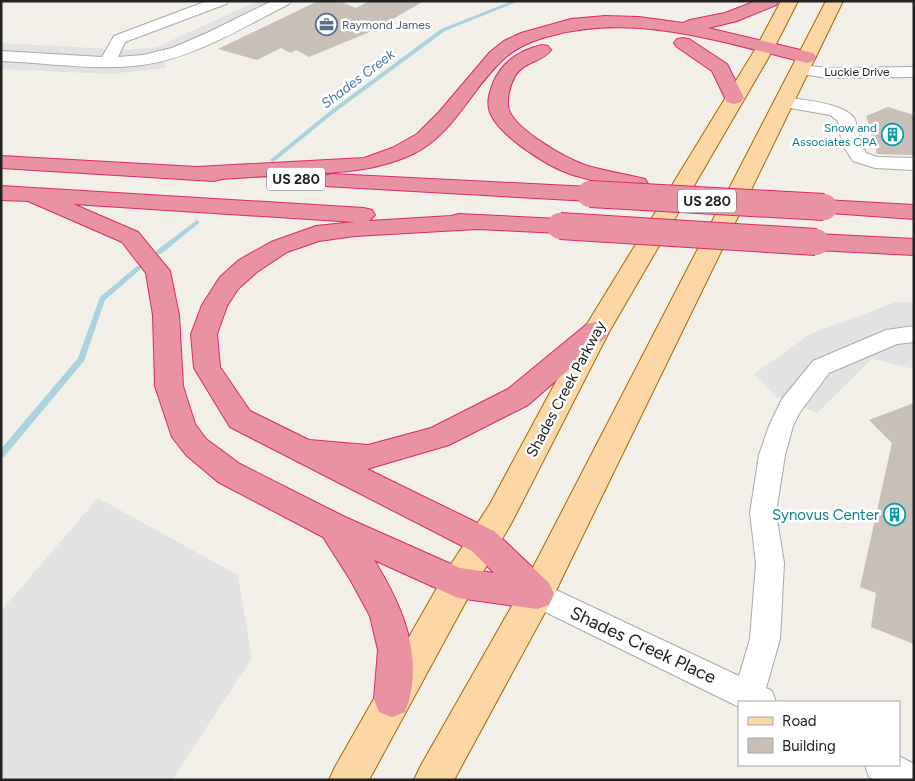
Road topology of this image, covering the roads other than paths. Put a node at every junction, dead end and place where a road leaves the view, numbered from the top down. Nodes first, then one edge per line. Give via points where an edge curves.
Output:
1 (221, 1) edge
2 (284, 1) edge
3 (770, 1) edge
4 (790, 1) edge
5 (835, 1) edge
6 (670, 26) junction
7 (683, 43) junction
8 (762, 53) junction
9 (1, 56) edge
10 (108, 61) junction
11 (804, 63) junction
12 (914, 72) edge
13 (734, 98) junction
14 (785, 102) junction
15 (1, 162) edge
16 (914, 164) edge
17 (196, 174) junction
18 (1, 193) edge
19 (32, 195) junction
20 (914, 198) edge
21 (827, 200) junction
22 (914, 212) edge
23 (477, 222) junction
24 (914, 247) edge
25 (596, 331) junction
26 (914, 334) edge
27 (305, 452) junction
28 (334, 527) junction
29 (483, 541) junction
30 (458, 583) junction
31 (537, 594) junction
32 (392, 699) junction
33 (755, 699) edge
34 (883, 766) edge
35 (348, 780) edge
36 (433, 780) edge
37 (912, 780) edge

1 - 10 street via 119,39
2 - 10 street via 189,46 144,59
3 - 6 highway via 740,16 711,23
4 - 8 main road, Shades Creek Parkway
5 - 11 main road
6 - 8 highway
6 - 17 highway via 590,22 552,28 518,40 496,56 442,121 412,147 387,158 364,164
7 - 8 highway
7 - 13 highway via 720,68
7 - 21 highway via 624,37 573,41 548,47 518,61 506,75 498,96 499,110 506,122 528,142 567,165 605,178 637,184
8 - 11 highway
8 - 13 main road, Shades Creek Parkway
9 - 10 street
11 - 12 street, Luckie Drive via 828,74
11 - 14 main road
13 - 25 main road, Shades Creek Parkway
14 - 16 street via 835,111 846,120 851,144 859,157 876,162
14 - 31 main road
15 - 17 highway, US 280
17 - 21 highway, US 280, bridge via 590,194
18 - 19 highway, US 280
19 - 23 highway, US 280
19 - 28 highway via 130,237 158,270 166,315 169,386 182,429 196,447 229,473
20 - 21 highway
21 - 22 highway, US 280
23 - 24 highway, US 280, bridge
23 - 27 highway via 316,234 262,256 229,283 215,305 204,334 207,368 240,418
25 - 27 highway via 518,397 439,437 368,457
25 - 29 main road, Shades Creek Parkway via 501,513
26 - 33 street, Shades Creek Place via 894,336 821,367 791,406 781,426 772,455 763,513 770,563 765,639
27 - 29 highway
28 - 30 highway
28 - 32 highway via 376,592 388,621 395,651
29 - 30 main road, Shades Creek Parkway
29 - 31 highway
30 - 31 highway
30 - 32 main road, Shades Creek Parkway
31 - 33 street, Shades Creek Place
31 - 36 main road
32 - 35 main road, Shades Creek Parkway
34 - 37 street

